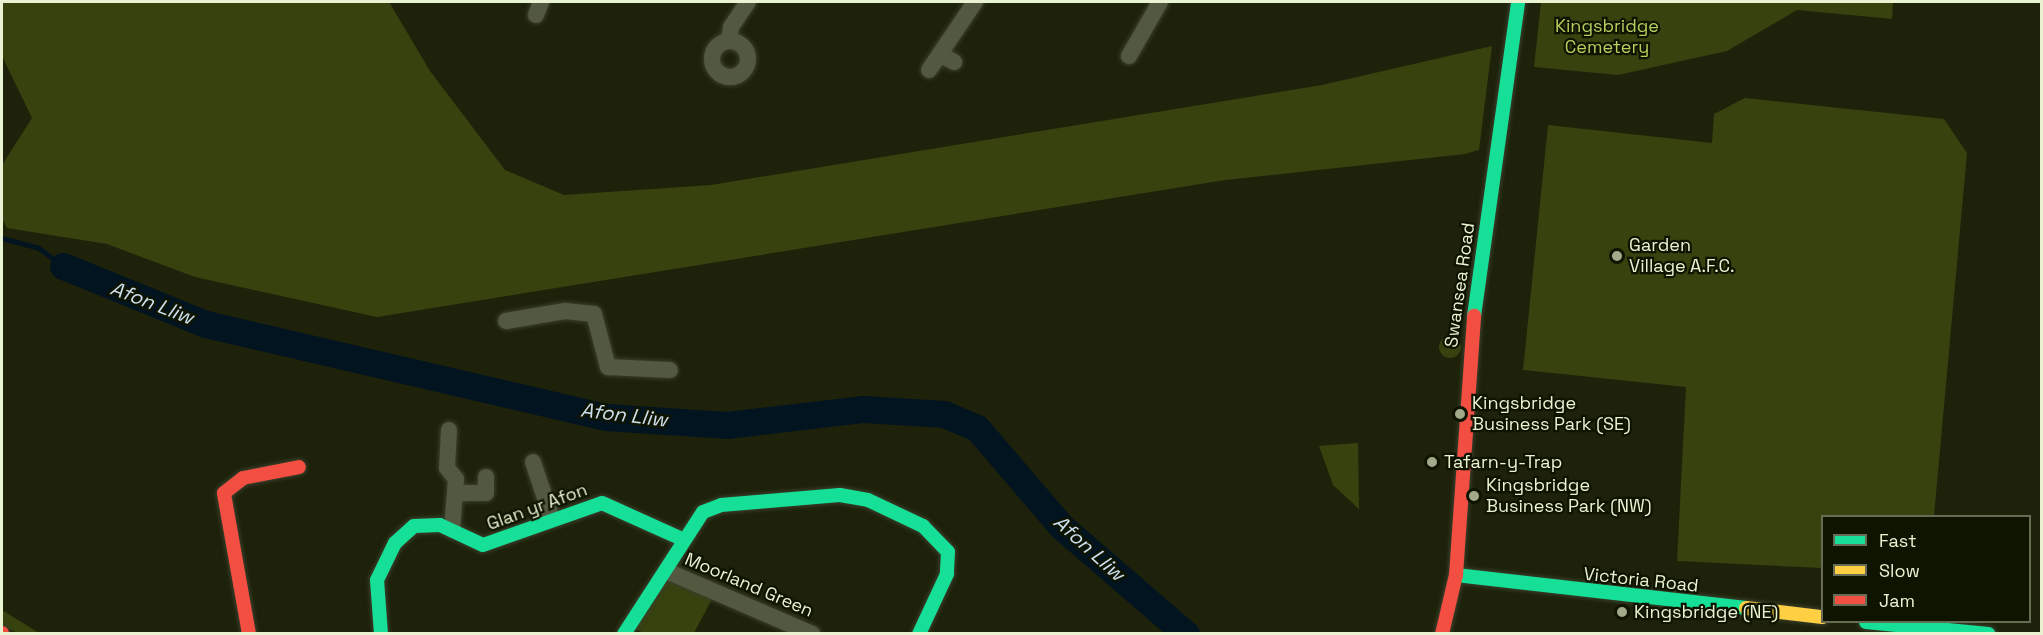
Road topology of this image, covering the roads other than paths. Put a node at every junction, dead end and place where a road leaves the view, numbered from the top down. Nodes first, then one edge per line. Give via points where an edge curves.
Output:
1 (748, 2) edge
2 (975, 2) edge
3 (1160, 2) edge
4 (1518, 2) edge
5 (729, 42) dead end
6 (1129, 57) dead end
7 (929, 70) dead end
8 (506, 321) dead end
9 (670, 370) dead end
10 (449, 430) dead end
11 (533, 462) dead end
12 (299, 467) dead end
13 (486, 477) dead end
14 (455, 493) junction
15 (552, 519) junction
16 (452, 530) junction
17 (682, 538) junction
18 (669, 572) junction
19 (1456, 575) junction
20 (1821, 617) edge
21 (1886, 623) edge
22 (249, 633) edge
23 (381, 633) edge
24 (624, 633) edge
25 (812, 633) edge
26 (919, 633) edge
27 (1442, 633) edge
28 (1988, 633) edge

1 - 5 street via 731,27
2 - 7 street via 947,58
3 - 6 street
4 - 19 street, Swansea Road via 1464,385
8 - 9 street via 565,311 594,314 608,367
10 - 14 street via 447,468 456,479
11 - 15 street
12 - 22 street via 243,478 224,493
13 - 14 street via 486,493
14 - 16 street
15 - 16 street, Glan yr Afon via 483,545
15 - 17 street, Glan yr Afon via 602,503
16 - 23 street, Glan yr Afon via 414,526 395,543 377,580
17 - 18 street
17 - 26 street via 703,512 721,505 828,496 868,501 922,526 948,552 947,574
18 - 24 street
18 - 25 street, Moorland Green
19 - 20 street, Victoria Road
19 - 27 street, Swansea Road
21 - 28 street

